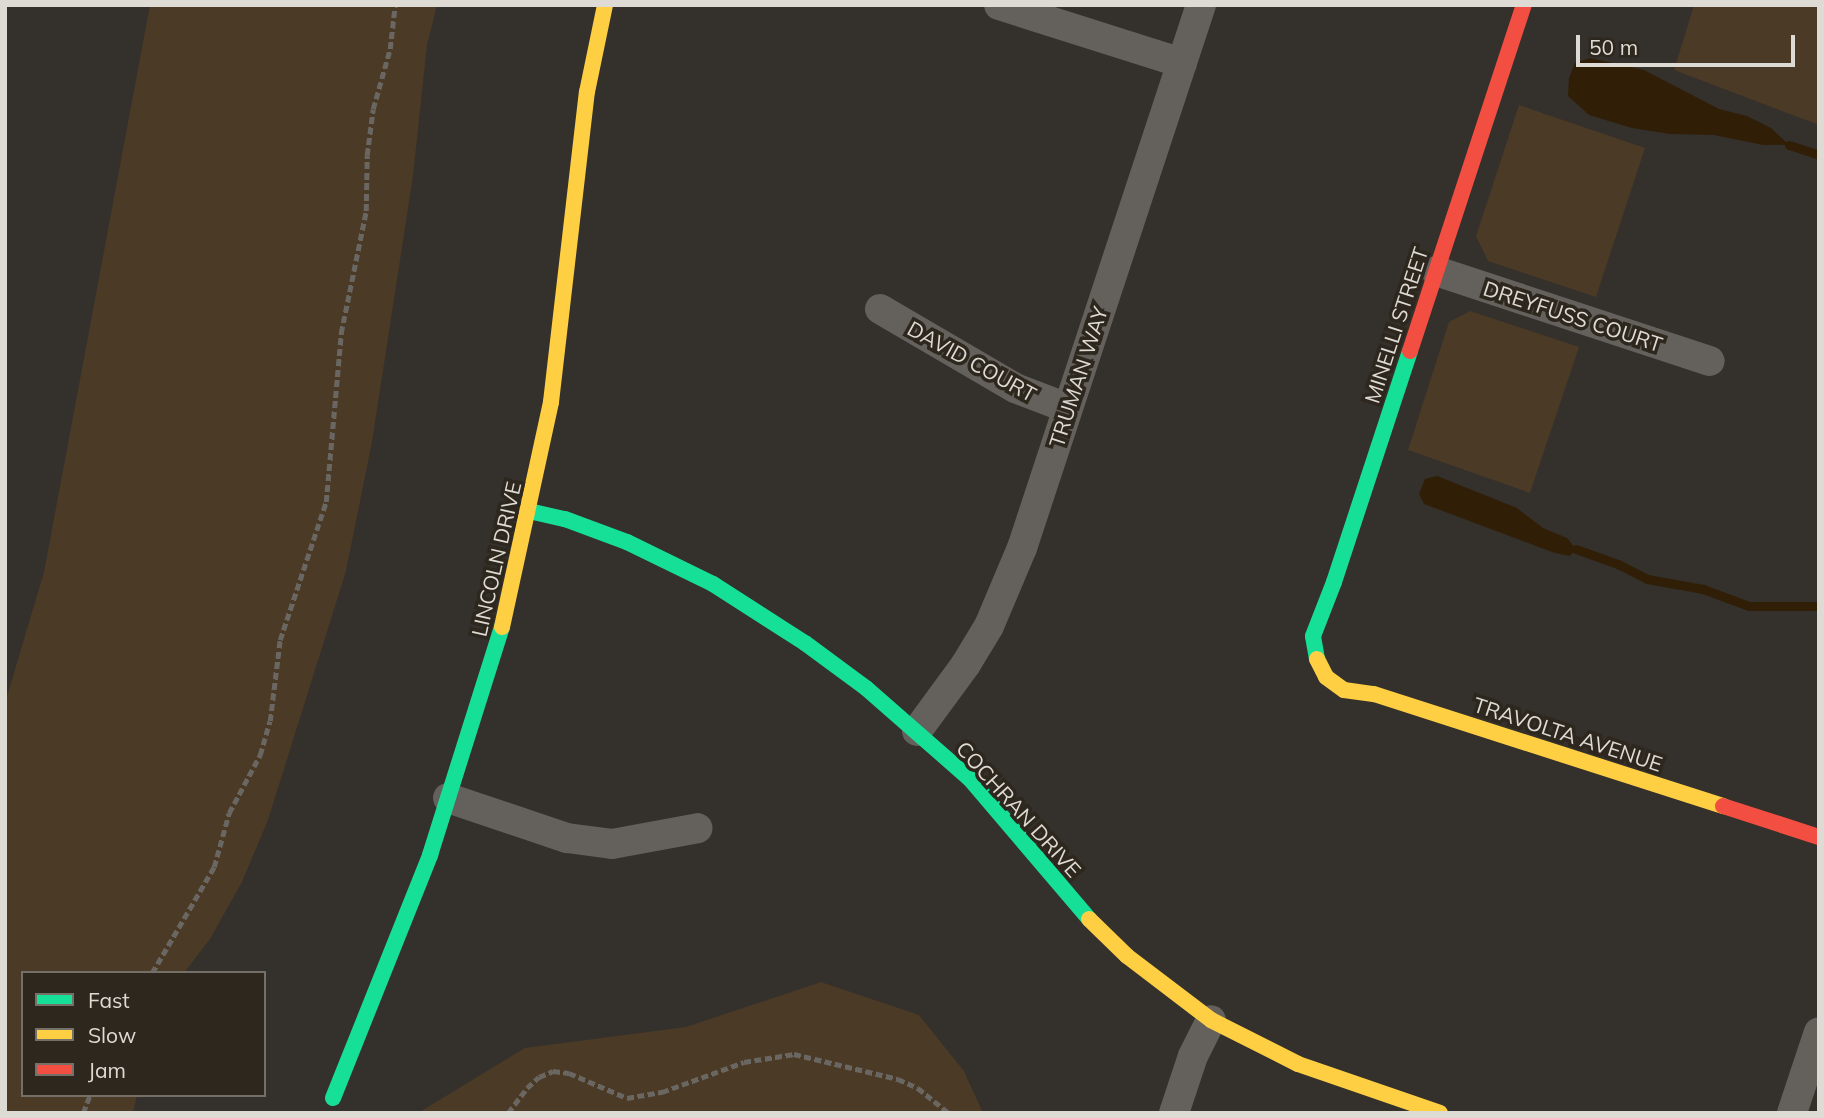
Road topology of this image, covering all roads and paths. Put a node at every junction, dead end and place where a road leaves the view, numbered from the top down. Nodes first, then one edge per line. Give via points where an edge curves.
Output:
1 (395, 5) edge
2 (605, 5) edge
3 (999, 5) edge
4 (1201, 5) edge
5 (1524, 5) edge
6 (1182, 63) junction
7 (1436, 271) junction
8 (880, 309) dead end
9 (1710, 361) dead end
10 (1067, 408) junction
11 (528, 511) junction
12 (1316, 658) joint
13 (917, 731) junction
14 (449, 798) junction
15 (698, 828) dead end
16 (1819, 837) edge
17 (153, 971) edge
18 (1211, 1020) junction
19 (1819, 1031) edge
20 (333, 1098) dead end
21 (508, 1113) edge
22 (949, 1113) edge
23 (1174, 1113) edge
24 (1440, 1113) edge
25 (1793, 1113) edge

1 - 17 path via 390,50 373,108 366,211 341,334 326,502 280,640 270,721 260,755 229,813 214,867
2 - 11 street, LINCOLN DRIVE via 587,92 551,402
3 - 6 street
4 - 6 street, TRUMAN WAY
5 - 7 street, MINELLI STREET
6 - 10 street, TRUMAN WAY
7 - 9 street, DREYFUSS COURT
7 - 12 street, MINELLI STREET via 1313,636
8 - 10 street, DAVID COURT via 1015,388
10 - 13 street, TRUMAN WAY via 1022,548 989,626
11 - 13 street, COCHRAN DRIVE via 565,519 626,542 713,584 805,643
11 - 14 street, LINCOLN DRIVE via 504,622
12 - 16 street, TRAVOLTA AVENUE via 1326,677 1344,690 1374,694
13 - 18 street, COCHRAN DRIVE via 970,779 1127,957
14 - 15 street via 567,838 612,844
14 - 20 street, LINCOLN DRIVE via 409,912
18 - 23 street
18 - 24 street, COCHRAN DRIVE via 1298,1064
19 - 25 street
21 - 22 path via 539,1076 552,1071 569,1073 627,1098 662,1092 744,1062 794,1054 898,1079 918,1088

